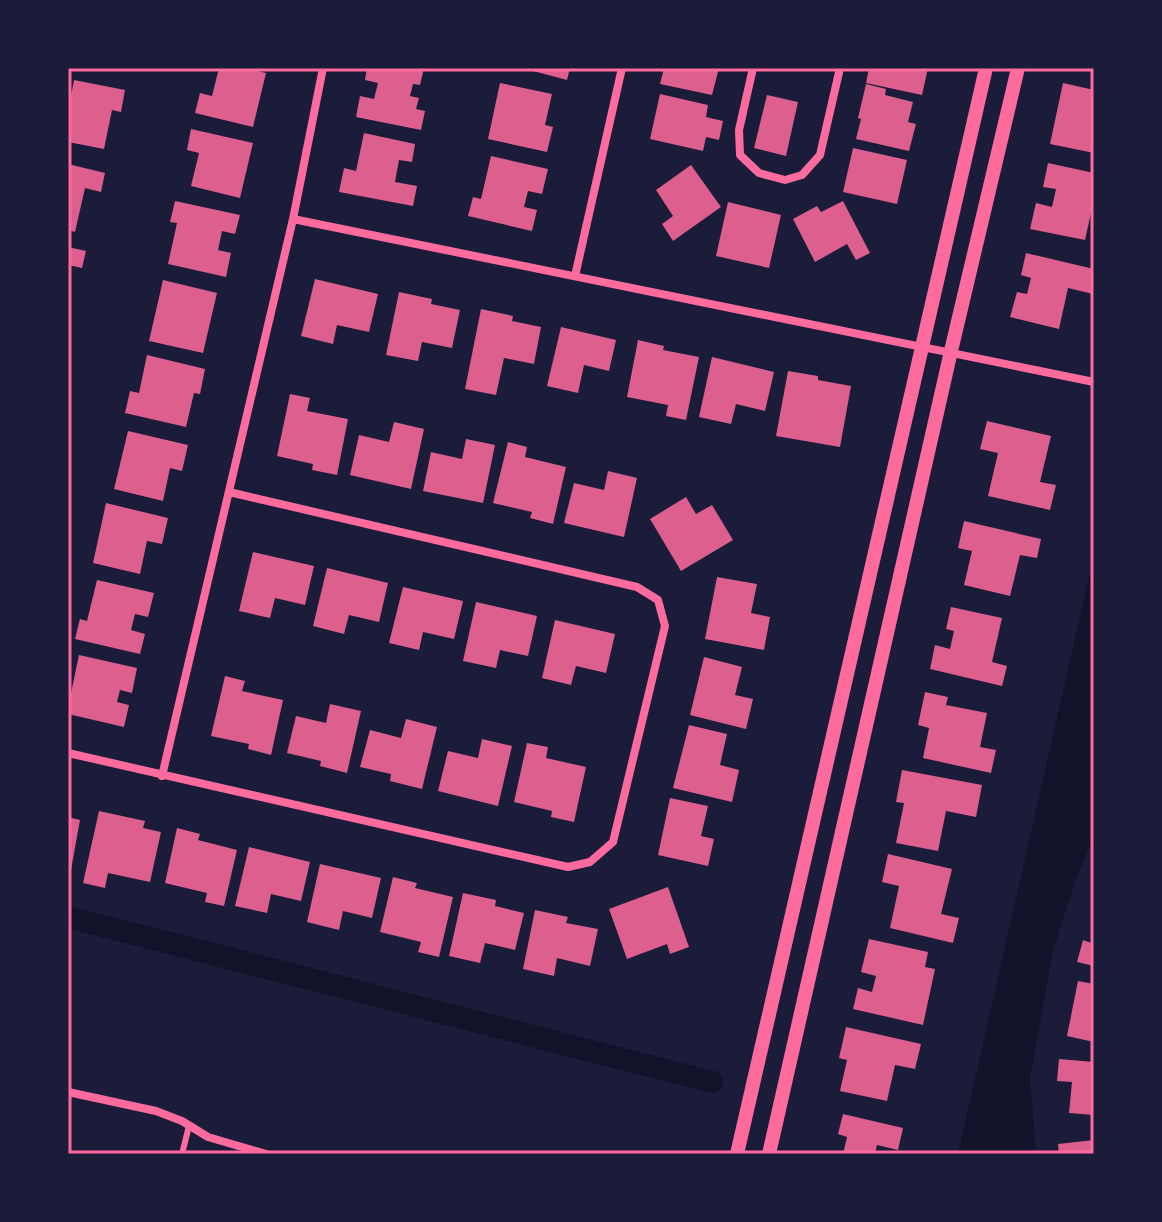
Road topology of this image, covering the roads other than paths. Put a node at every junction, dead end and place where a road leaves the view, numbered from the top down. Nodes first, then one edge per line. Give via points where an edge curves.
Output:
1 (323, 68) edge
2 (622, 68) edge
3 (753, 68) edge
4 (840, 68) edge
5 (986, 68) edge
6 (1018, 68) edge
7 (293, 219) junction
8 (575, 276) junction
9 (921, 347) junction
10 (951, 351) junction
11 (1094, 382) edge
12 (229, 492) junction
13 (68, 753) edge
14 (162, 776) junction
15 (68, 1092) edge
16 (189, 1126) junction
17 (182, 1154) edge
18 (266, 1154) edge
19 (737, 1154) edge
20 (769, 1154) edge

1 - 7 street
2 - 8 street
3 - 4 street via 739,130 740,155 759,173 785,180 802,175 820,155
5 - 9 street
6 - 10 street
7 - 8 street
7 - 12 street
8 - 9 street
9 - 10 street
9 - 19 street
10 - 11 street
10 - 20 street
12 - 14 street
12 - 14 street via 637,587 658,600 665,626 613,842 590,862 568,867
13 - 14 street
15 - 16 street via 156,1111
16 - 17 lane
16 - 18 street

